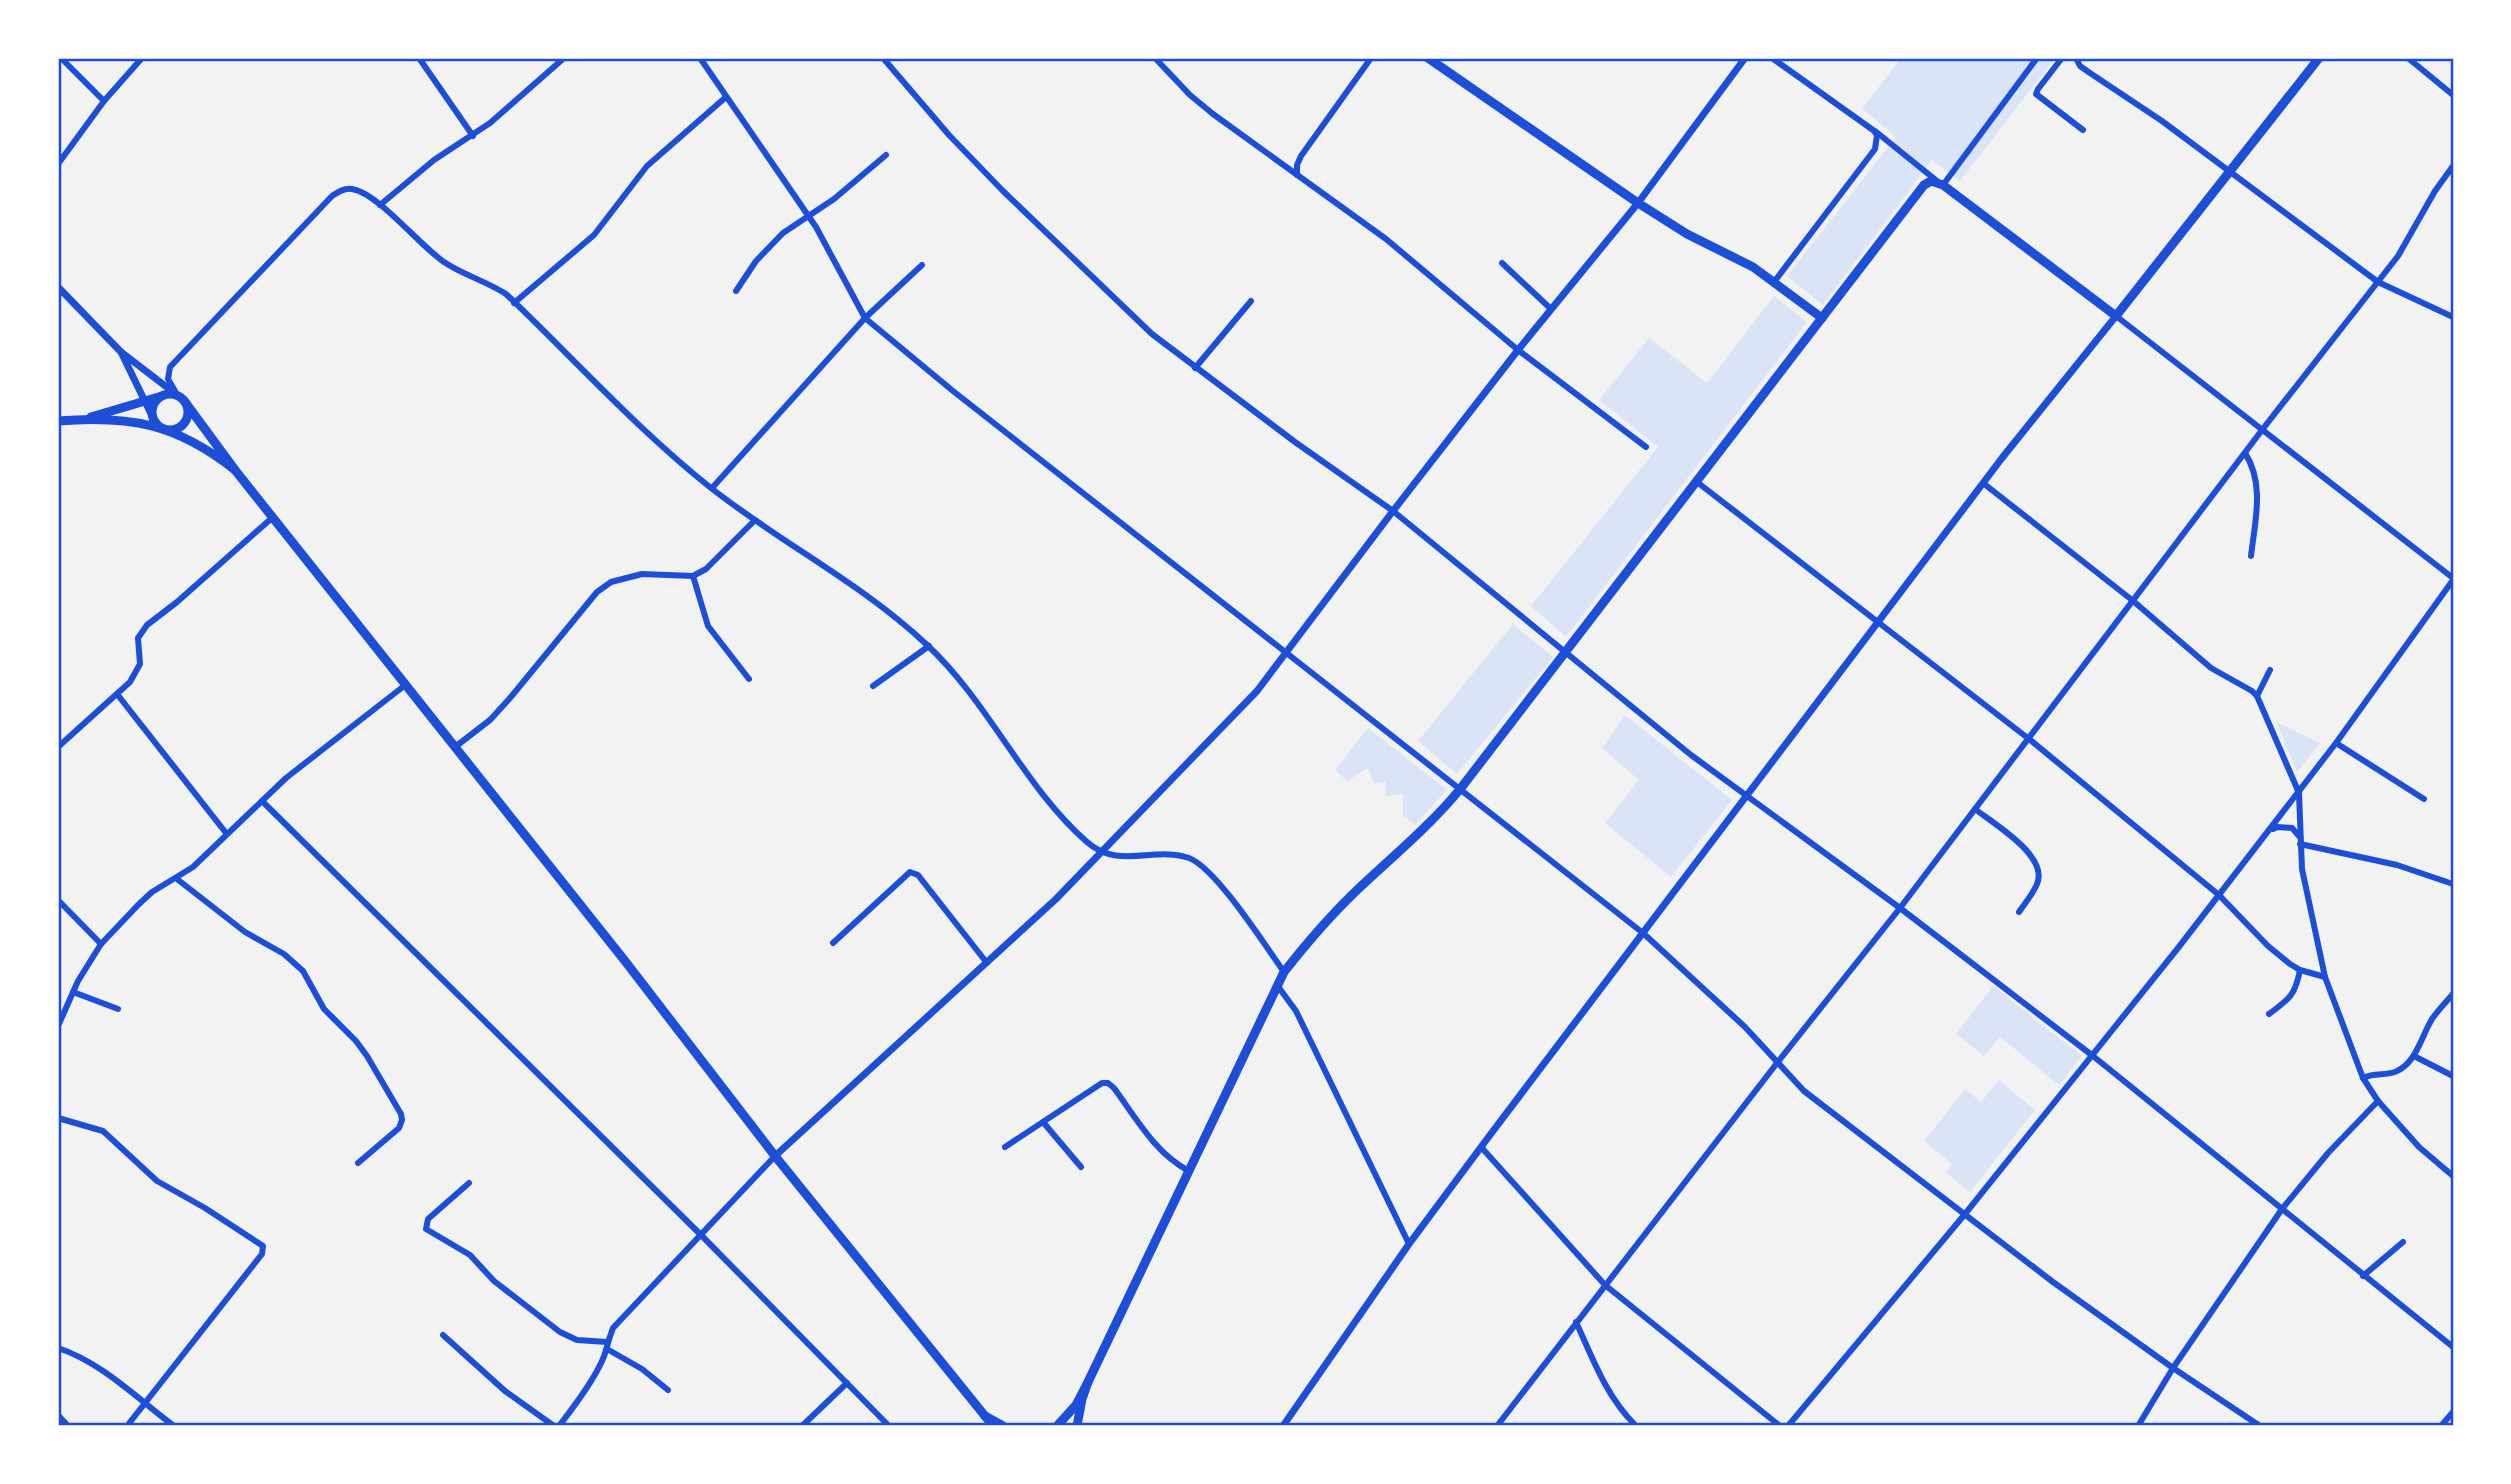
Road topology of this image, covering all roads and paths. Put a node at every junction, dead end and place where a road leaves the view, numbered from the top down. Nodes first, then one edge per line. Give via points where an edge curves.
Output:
1 (61, 58) edge
2 (142, 58) edge
3 (419, 58) edge
4 (564, 58) edge
5 (700, 58) edge
6 (883, 58) edge
7 (1155, 58) edge
8 (1371, 58) edge
9 (1428, 58) edge
10 (1745, 58) edge
11 (1772, 58) edge
12 (2037, 58) edge
13 (2062, 58) edge
14 (2076, 58) edge
15 (2319, 58) edge
16 (2408, 58) edge
17 (2453, 95) edge
18 (726, 97) junction
19 (104, 101) junction
20 (1873, 130) junction
21 (2083, 130) dead end
22 (473, 136) junction
23 (886, 155) dead end
24 (58, 164) edge
25 (2453, 166) edge
26 (2230, 171) junction
27 (1297, 175) junction
28 (1940, 183) junction
29 (1637, 203) junction
30 (380, 205) junction
31 (808, 215) junction
32 (1502, 263) dead end
33 (922, 265) dead end
34 (1774, 282) junction
35 (2378, 282) junction
36 (58, 287) edge
37 (736, 291) dead end
38 (1251, 301) dead end
39 (514, 303) junction
40 (1551, 309) junction
41 (2116, 316) junction
42 (2453, 317) edge
43 (865, 318) junction
44 (1822, 318) junction
45 (1518, 350) junction
46 (121, 352) junction
47 (1195, 368) junction
48 (164, 395) junction
49 (145, 400) junction
50 (183, 400) junction
51 (83, 419) junction
52 (154, 420) junction
53 (58, 421) edge
54 (162, 428) junction
55 (2262, 430) junction
56 (1646, 447) dead end
57 (2245, 453) junction
58 (235, 470) junction
59 (1697, 482) junction
60 (1983, 483) junction
61 (712, 488) junction
62 (1393, 511) junction
63 (273, 517) junction
64 (755, 520) junction
65 (2251, 556) dead end
66 (693, 576) junction
67 (2453, 579) edge
68 (2132, 600) junction
69 (1877, 622) junction
70 (929, 646) junction
71 (1288, 653) junction
72 (1564, 653) junction
73 (2270, 670) dead end
74 (749, 679) dead end
75 (404, 686) junction
76 (873, 686) dead end
77 (117, 694) junction
78 (2257, 695) junction
79 (2029, 739) junction
80 (2336, 743) junction
81 (58, 747) edge
82 (455, 747) junction
83 (1461, 788) junction
84 (2298, 793) junction
85 (1747, 797) junction
86 (2424, 799) dead end
87 (262, 800) junction
88 (1975, 809) junction
89 (2269, 832) junction
90 (226, 834) junction
91 (2300, 841) junction
92 (1102, 854) junction
93 (177, 878) junction
94 (2453, 884) edge
95 (2219, 895) junction
96 (58, 900) edge
97 (1900, 908) junction
98 (2019, 912) dead end
99 (1643, 933) junction
100 (833, 943) dead end
101 (101, 944) junction
102 (987, 963) junction
103 (2300, 970) junction
104 (1284, 972) junction
105 (2325, 977) junction
106 (1277, 985) junction
107 (73, 992) junction
108 (2453, 994) edge
109 (118, 1009) dead end
110 (2269, 1014) dead end
111 (58, 1026) edge
112 (2093, 1056) junction
113 (2414, 1056) junction
114 (1777, 1063) junction
115 (2453, 1076) edge
116 (2363, 1078) junction
117 (2378, 1101) junction
118 (58, 1118) edge
119 (1043, 1122) junction
120 (1005, 1147) dead end
121 (1481, 1147) junction
122 (775, 1156) junction
123 (358, 1163) dead end
124 (1082, 1167) dead end
125 (1189, 1171) junction
126 (2453, 1176) edge
127 (469, 1183) dead end
128 (2282, 1209) junction
129 (1965, 1214) junction
130 (700, 1234) junction
131 (2403, 1242) dead end
132 (1409, 1244) junction
133 (2363, 1276) junction
134 (1605, 1285) junction
135 (1576, 1322) junction
136 (443, 1335) dead end
137 (607, 1346) junction
138 (2453, 1347) edge
139 (58, 1348) edge
140 (2173, 1368) junction
141 (1088, 1382) junction
142 (847, 1383) junction
143 (668, 1390) dead end
144 (146, 1405) junction
145 (2453, 1412) edge
146 (58, 1415) edge
147 (985, 1416) junction
148 (1635, 1425) edge
149 (68, 1426) edge
150 (127, 1426) edge
151 (174, 1426) edge
152 (557, 1426) edge
153 (803, 1426) edge
154 (890, 1426) edge
155 (993, 1426) edge
156 (1003, 1426) edge
157 (1057, 1426) edge
158 (1077, 1426) edge
159 (1283, 1426) edge
160 (1497, 1426) edge
161 (1780, 1426) edge
162 (1788, 1426) edge
163 (2138, 1426) edge
164 (2260, 1426) edge
165 (2441, 1426) edge

1 - 19 street
2 - 19 street
3 - 22 street
4 - 22 street
5 - 18 street
6 - 47 street via 1003,191 1120,305
7 - 27 street via 1205,107
8 - 27 street via 1301,156
9 - 29 main road
10 - 29 street
11 - 20 street
12 - 28 street
13 - 21 street via 2036,94
14 - 26 street via 2080,66
15 - 26 main road
16 - 17 street
18 - 31 street
18 - 39 street via 648,166 594,235
19 - 24 street
20 - 28 street
20 - 34 street via 1875,149
22 - 30 street via 434,160
23 - 31 street
25 - 35 street
26 - 35 street
26 - 41 main road
27 - 45 street via 1386,239
28 - 41 main road
28 - 44 main road via 1924,185
29 - 34 main road
29 - 40 street
30 - 39 street via 439,258 491,285
30 - 50 street via 352,189 332,196 170,367 168,379
31 - 37 street via 756,261
31 - 43 street
32 - 40 street
33 - 43 street
34 - 44 main road
35 - 42 street
35 - 55 street
36 - 46 street
38 - 47 street
39 - 61 street
40 - 45 street
41 - 55 street
41 - 60 street
43 - 61 street
43 - 71 street
44 - 59 main road
45 - 56 street
45 - 62 street
46 - 49 street
46 - 50 street
47 - 62 street
48 - 49 main road
48 - 50 main road
48 - 52 main road via 153,408
49 - 51 main road
49 - 52 street
50 - 54 main road via 188,413 183,424
50 - 58 main road
51 - 53 main road
51 - 54 main road via 124,420
52 - 54 main road
54 - 58 main road
55 - 57 street
55 - 67 street
57 - 65 street via 2253,465 2258,497
57 - 68 street
58 - 63 main road
59 - 69 street
59 - 72 main road
60 - 68 street
60 - 69 street
61 - 64 street
62 - 71 street
62 - 72 street
63 - 75 main road
63 - 77 street via 140,633 140,664 131,682
64 - 66 street via 706,569
64 - 70 street via 862,590
66 - 74 street via 708,626
66 - 82 street via 642,574 597,592 503,705
67 - 80 street
68 - 78 street via 2211,668
68 - 79 street
69 - 79 street
69 - 85 street
70 - 76 street
70 - 92 street via 1049,804
71 - 83 street
71 - 92 street
72 - 83 main road
72 - 85 street
73 - 78 street
75 - 82 main road
75 - 87 street
77 - 81 street
77 - 90 street
78 - 84 street
79 - 88 street
79 - 95 street
80 - 84 street
80 - 86 street
82 - 122 main road
83 - 99 street
83 - 104 main road via 1431,823 1354,892
84 - 89 street
84 - 91 street
85 - 97 street
85 - 99 street
87 - 90 street
87 - 130 street
88 - 97 street
88 - 98 street via 2037,862 2038,884
89 - 91 street via 2277,827 2292,828
89 - 95 street
90 - 93 street
91 - 94 street
91 - 105 street
92 - 102 street
92 - 104 street via 1175,856 1197,863 1237,906
93 - 101 street via 152,892
93 - 123 street via 303,971 324,1009 367,1056 402,1120 399,1128
95 - 103 street via 2268,946
95 - 112 street
96 - 101 street
97 - 112 street
97 - 114 street
99 - 114 street via 1745,1027
99 - 121 street
100 - 102 street via 910,872 918,875
101 - 107 street
102 - 122 street
103 - 105 street
103 - 110 street via 2290,999
104 - 106 main road
105 - 116 street
106 - 125 main road
106 - 132 street via 1296,1011
107 - 109 street
107 - 111 street
108 - 113 street via 2435,1016
112 - 128 street
112 - 129 street
113 - 115 street
113 - 116 street via 2396,1072
114 - 129 street via 1804,1091
114 - 134 street
116 - 117 street
117 - 126 street
117 - 128 street
118 - 144 street via 111,1136 156,1181 263,1245 262,1254
119 - 120 street
119 - 124 street
119 - 125 street via 1108,1083 1171,1162
121 - 132 street
121 - 134 street
122 - 130 street
122 - 147 main road
125 - 141 main road
127 - 137 street via 428,1219 426,1229 470,1255 494,1281 560,1332
128 - 133 street
128 - 140 street
129 - 140 street
129 - 162 street
130 - 137 street via 626,1312 613,1328
130 - 142 street
131 - 133 street
132 - 159 street
133 - 138 street
134 - 135 street
134 - 161 street
135 - 148 street via 1608,1392
135 - 160 street
136 - 152 street via 505,1391
137 - 143 street
137 - 152 street via 588,1386
139 - 144 street via 100,1371
140 - 163 street
140 - 164 street
141 - 157 main road
141 - 158 main road
142 - 153 street
142 - 154 street
144 - 150 street
144 - 151 street
145 - 165 street
146 - 149 street
147 - 155 main road
147 - 156 main road

